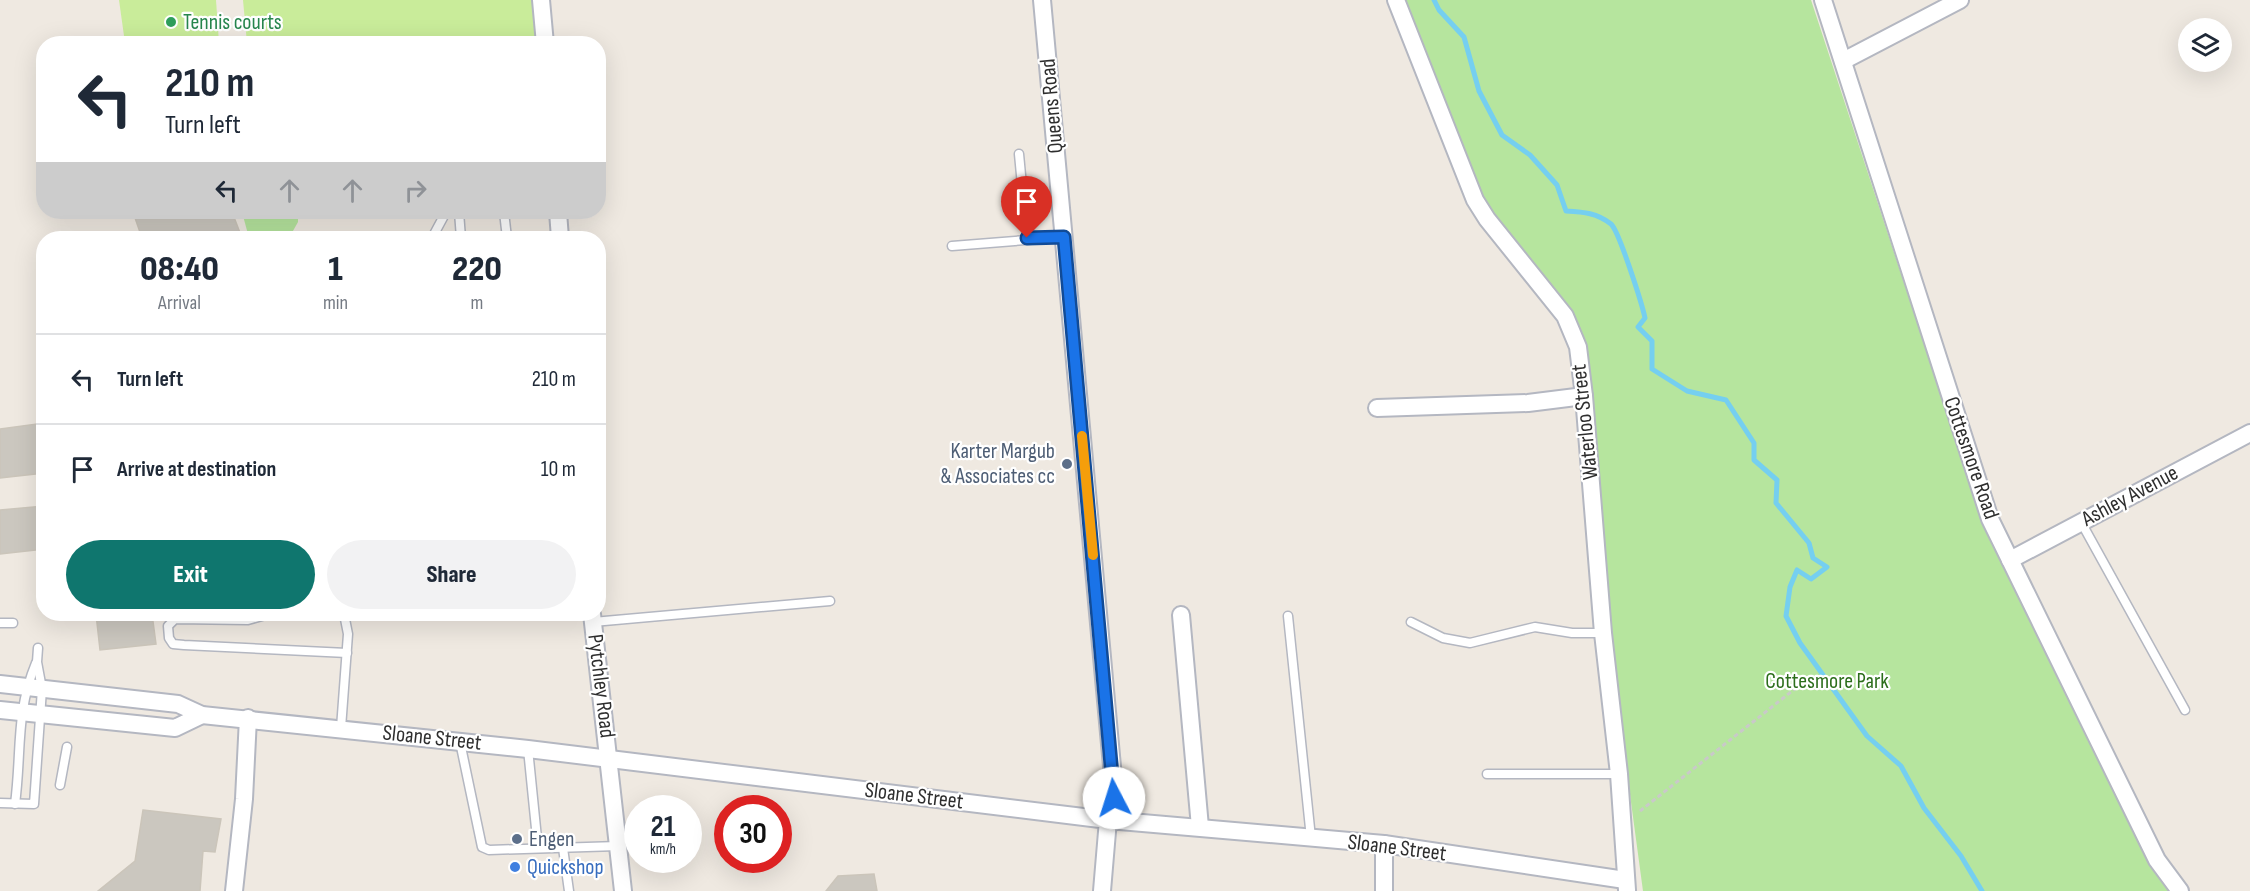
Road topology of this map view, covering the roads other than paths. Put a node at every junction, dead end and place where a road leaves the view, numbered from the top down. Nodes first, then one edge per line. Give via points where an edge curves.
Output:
1 (541, 0) edge
2 (1042, 0) edge
3 (1395, 0) edge
4 (1823, 0) edge
5 (1960, 0) edge
6 (543, 36) edge
7 (1843, 61) junction
8 (1018, 154) dead end
9 (441, 219) edge
10 (437, 225) junction
11 (435, 231) edge
12 (437, 231) edge
13 (1064, 237) junction
14 (1027, 238) junction
15 (952, 246) dead end
16 (1584, 396) junction
17 (1377, 408) dead end
18 (2250, 433) edge
19 (2081, 522) junction
20 (2010, 560) junction
21 (830, 601) dead end
22 (1181, 615) dead end
23 (1288, 616) dead end
24 (606, 617) edge
25 (173, 621) edge
26 (345, 621) edge
27 (593, 621) edge
28 (1411, 622) dead end
29 (0, 623) edge
30 (14, 623) dead end
31 (1603, 633) junction
32 (38, 648) dead end
33 (347, 653) junction
34 (37, 662) junction
35 (0, 684) edge
36 (34, 688) junction
37 (0, 710) edge
38 (2185, 710) dead end
39 (20, 712) junction
40 (40, 714) junction
41 (202, 715) junction
42 (248, 718) junction
43 (341, 728) junction
44 (460, 742) junction
45 (67, 747) dead end
46 (528, 749) junction
47 (611, 759) junction
48 (1487, 774) dead end
49 (1619, 774) junction
50 (17, 781) junction
51 (34, 783) junction
52 (60, 785) dead end
53 (0, 803) edge
54 (15, 804) junction
55 (1112, 821) junction
56 (1200, 827) junction
57 (1311, 838) junction
58 (1384, 844) junction
59 (619, 846) junction
60 (538, 848) junction
61 (563, 848) junction
62 (1626, 885) edge
63 (234, 891) edge
64 (569, 891) edge
65 (623, 891) edge
66 (1102, 891) edge
67 (1384, 891) edge
68 (2180, 891) edge

1 - 6 street
2 - 13 street, Queens Road
3 - 16 street, Waterloo Street via 1476,200 1572,330 1578,346
4 - 7 street, Cottesmore Road
5 - 7 street
7 - 20 street, Cottesmore Road via 1977,482
8 - 14 lane
9 - 10 lane
10 - 11 lane
10 - 12 lane
13 - 14 lane
13 - 55 street, Queens Road
14 - 15 lane
16 - 17 street via 1528,403
16 - 31 street, Waterloo Street
18 - 19 street, Ashley Avenue
19 - 20 street, Ashley Avenue
19 - 38 lane
20 - 68 street, Cottesmore Road via 2157,860
21 - 24 lane
22 - 56 street
23 - 57 lane
25 - 33 lane via 168,626 173,644
26 - 33 lane
27 - 47 street, Pytchley Road
28 - 31 lane via 1443,638 1470,643 1527,627
29 - 30 lane
31 - 49 street, Waterloo Street
32 - 34 lane
33 - 43 lane
34 - 36 lane
34 - 36 lane
35 - 36 street, Sloane Street
36 - 39 lane
36 - 40 lane
36 - 41 street, Sloane Street via 178,704
37 - 39 street, Sloane Street
39 - 40 street, Sloane Street
39 - 50 lane
40 - 41 street, Sloane Street via 175,728
40 - 51 lane
41 - 42 street, Sloane Street
42 - 43 street, Sloane Street
42 - 63 street
43 - 44 street, Sloane Street
44 - 46 street, Sloane Street
44 - 60 lane via 482,847
45 - 52 lane
46 - 47 street, Sloane Street
46 - 60 lane
47 - 55 street, Sloane Street
47 - 59 street, Pytchley Road
48 - 49 lane
49 - 62 street, Waterloo Street
50 - 51 lane
50 - 54 lane
51 - 54 lane via 34,804
53 - 54 lane
55 - 56 street, Sloane Street
55 - 66 street, Queens Road
56 - 57 street, Sloane Street
57 - 58 street, Sloane Street
58 - 62 street, Sloane Street
58 - 67 street
59 - 61 lane
59 - 65 street, Pytchley Road
60 - 61 lane
61 - 64 lane

